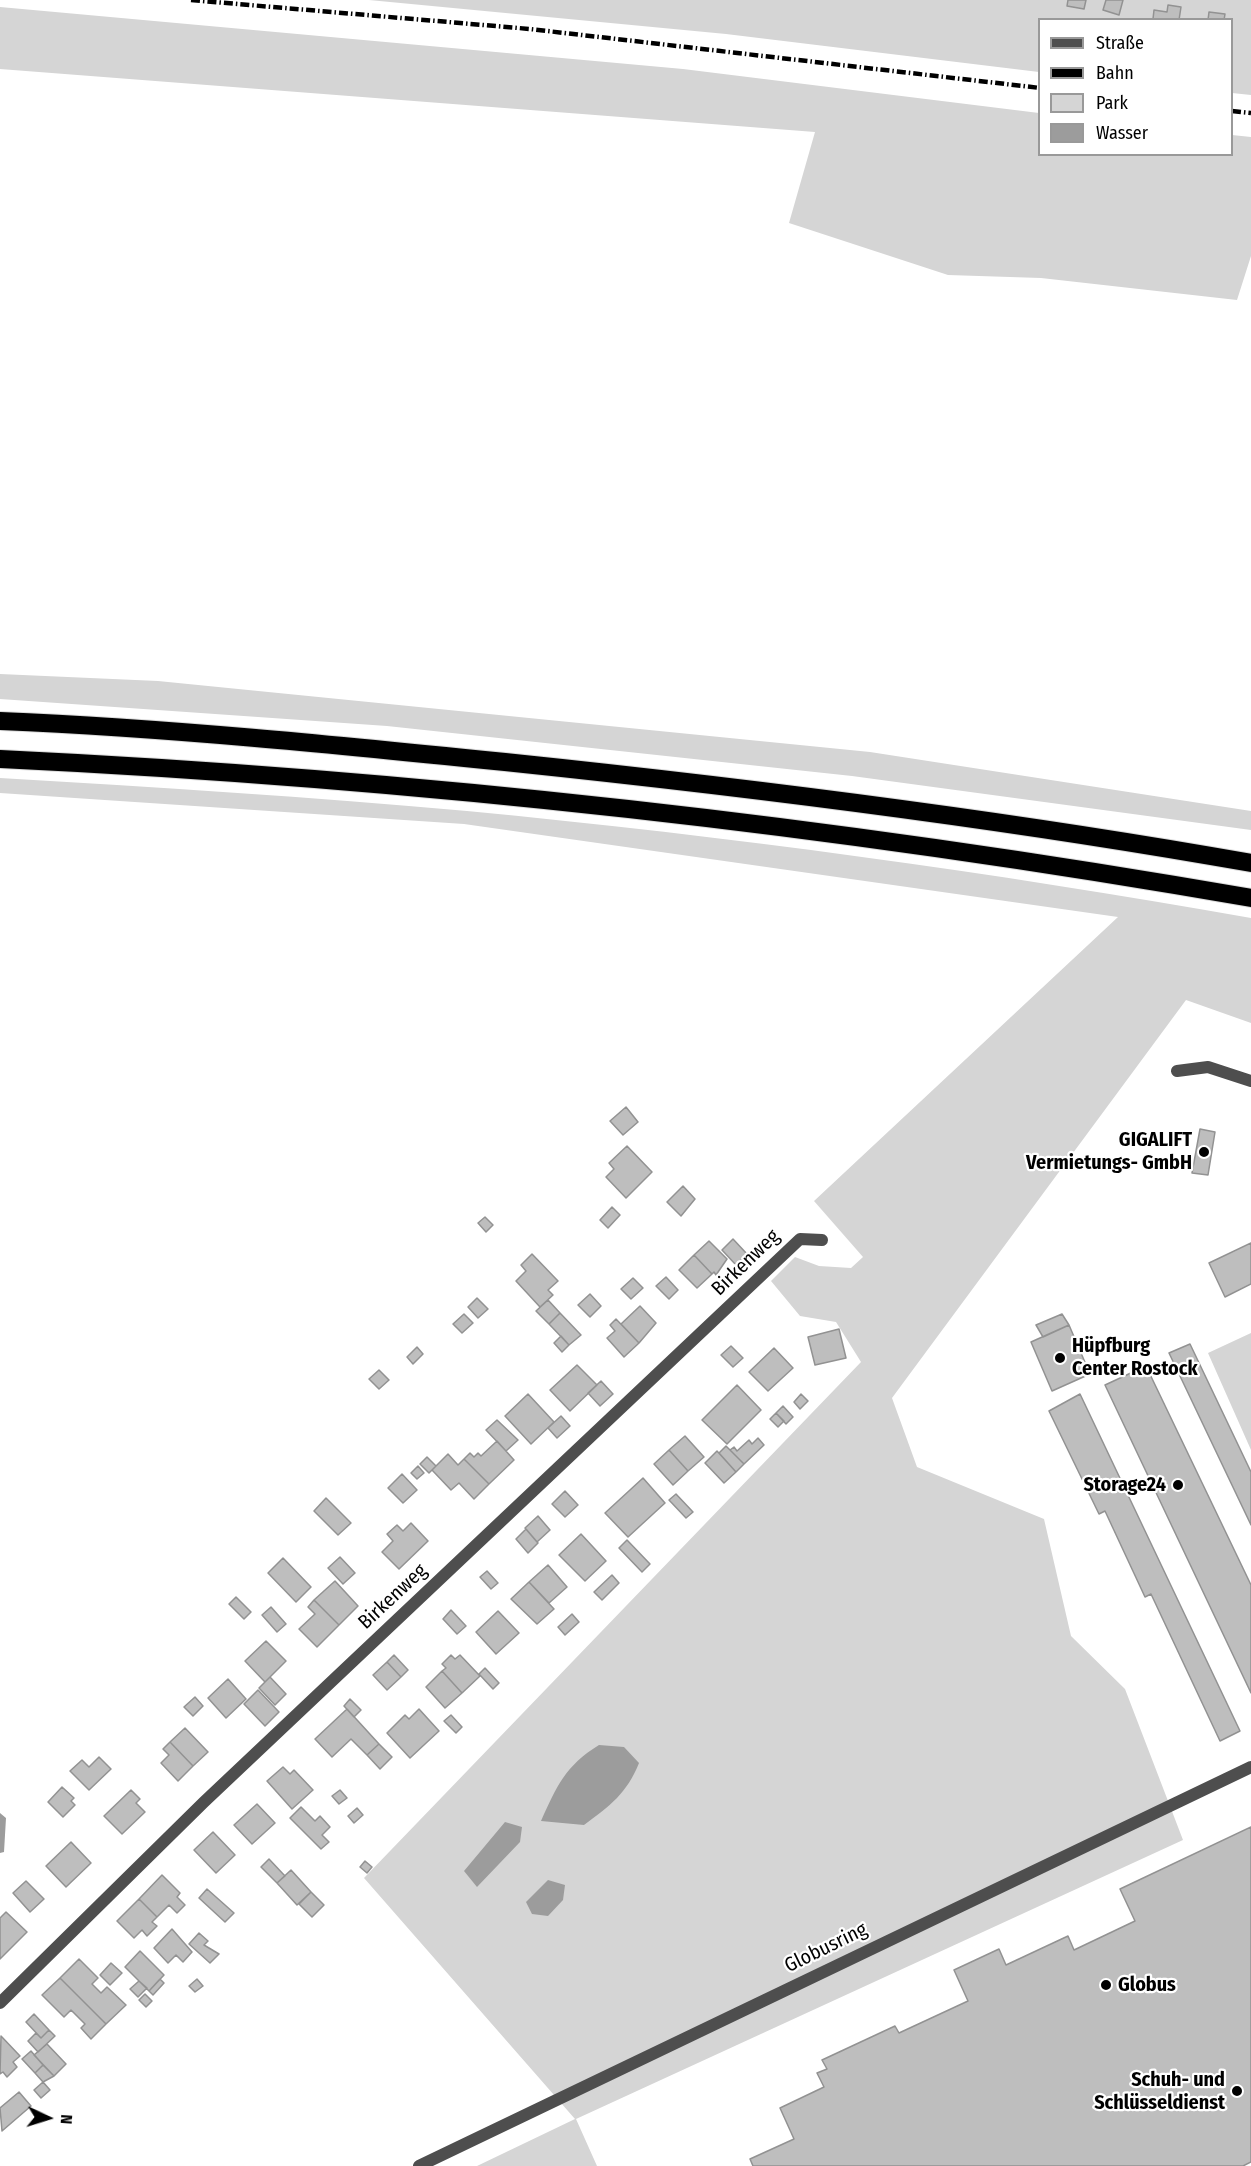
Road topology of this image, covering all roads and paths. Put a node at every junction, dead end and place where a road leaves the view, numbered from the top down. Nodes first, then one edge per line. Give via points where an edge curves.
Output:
1 (0, 721) edge
2 (0, 759) edge
3 (1251, 863) edge
4 (1251, 898) edge
5 (1176, 1071) dead end
6 (1251, 1081) edge
7 (822, 1240) dead end
8 (1251, 1767) edge
9 (0, 2003) edge
10 (419, 2166) edge

1 - 3 highway via 361,747 723,784
2 - 4 highway via 358,784 720,820
5 - 6 street via 1208,1067
7 - 9 street, Birkenweg via 800,1239 204,1802
8 - 10 street, Globusring

